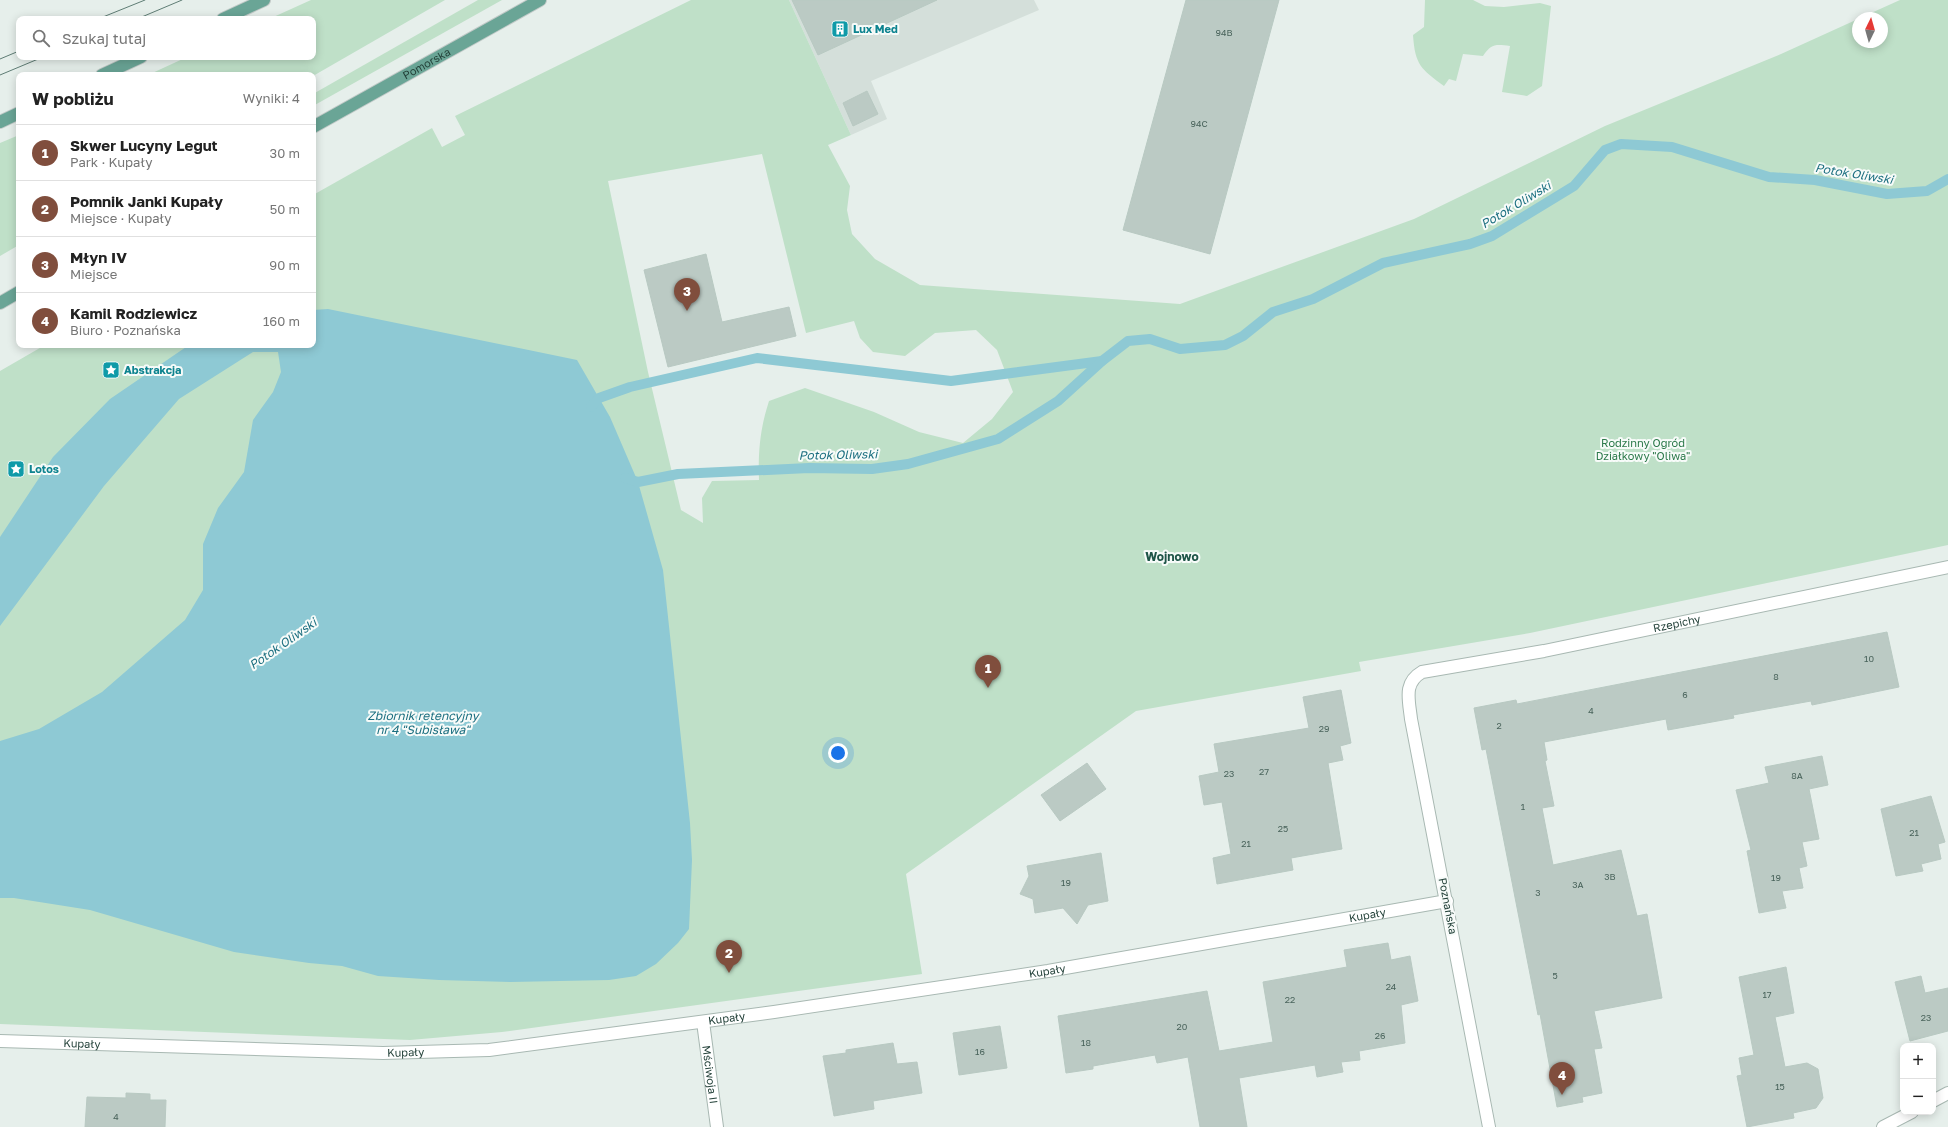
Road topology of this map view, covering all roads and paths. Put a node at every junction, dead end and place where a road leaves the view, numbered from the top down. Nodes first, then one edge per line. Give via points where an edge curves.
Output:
1 (264, 0) edge
2 (540, 0) edge
3 (229, 16) edge
4 (134, 60) edge
5 (108, 72) edge
6 (16, 114) edge
7 (0, 122) edge
8 (316, 125) edge
9 (16, 294) edge
10 (0, 303) edge
11 (1948, 567) edge
12 (1409, 684) joint
13 (1447, 901) junction
14 (703, 1022) junction
15 (0, 1041) edge
16 (1948, 1093) edge
17 (1936, 1099) edge
18 (1906, 1115) edge
19 (717, 1127) edge
20 (1489, 1127) edge
21 (1883, 1127) edge

1 - 3 main road
2 - 8 main road, Pomorska
4 - 5 main road
6 - 7 main road
9 - 10 main road
11 - 12 street, Rzepichy via 1544,651 1422,672 1414,676
12 - 13 street, Poznańska via 1412,719
13 - 14 street, Kupały via 1048,971
13 - 20 street, Poznańska
14 - 15 street, Kupały via 489,1050 383,1053
14 - 19 street, Mściwoja II
16 - 17 street
18 - 21 street

